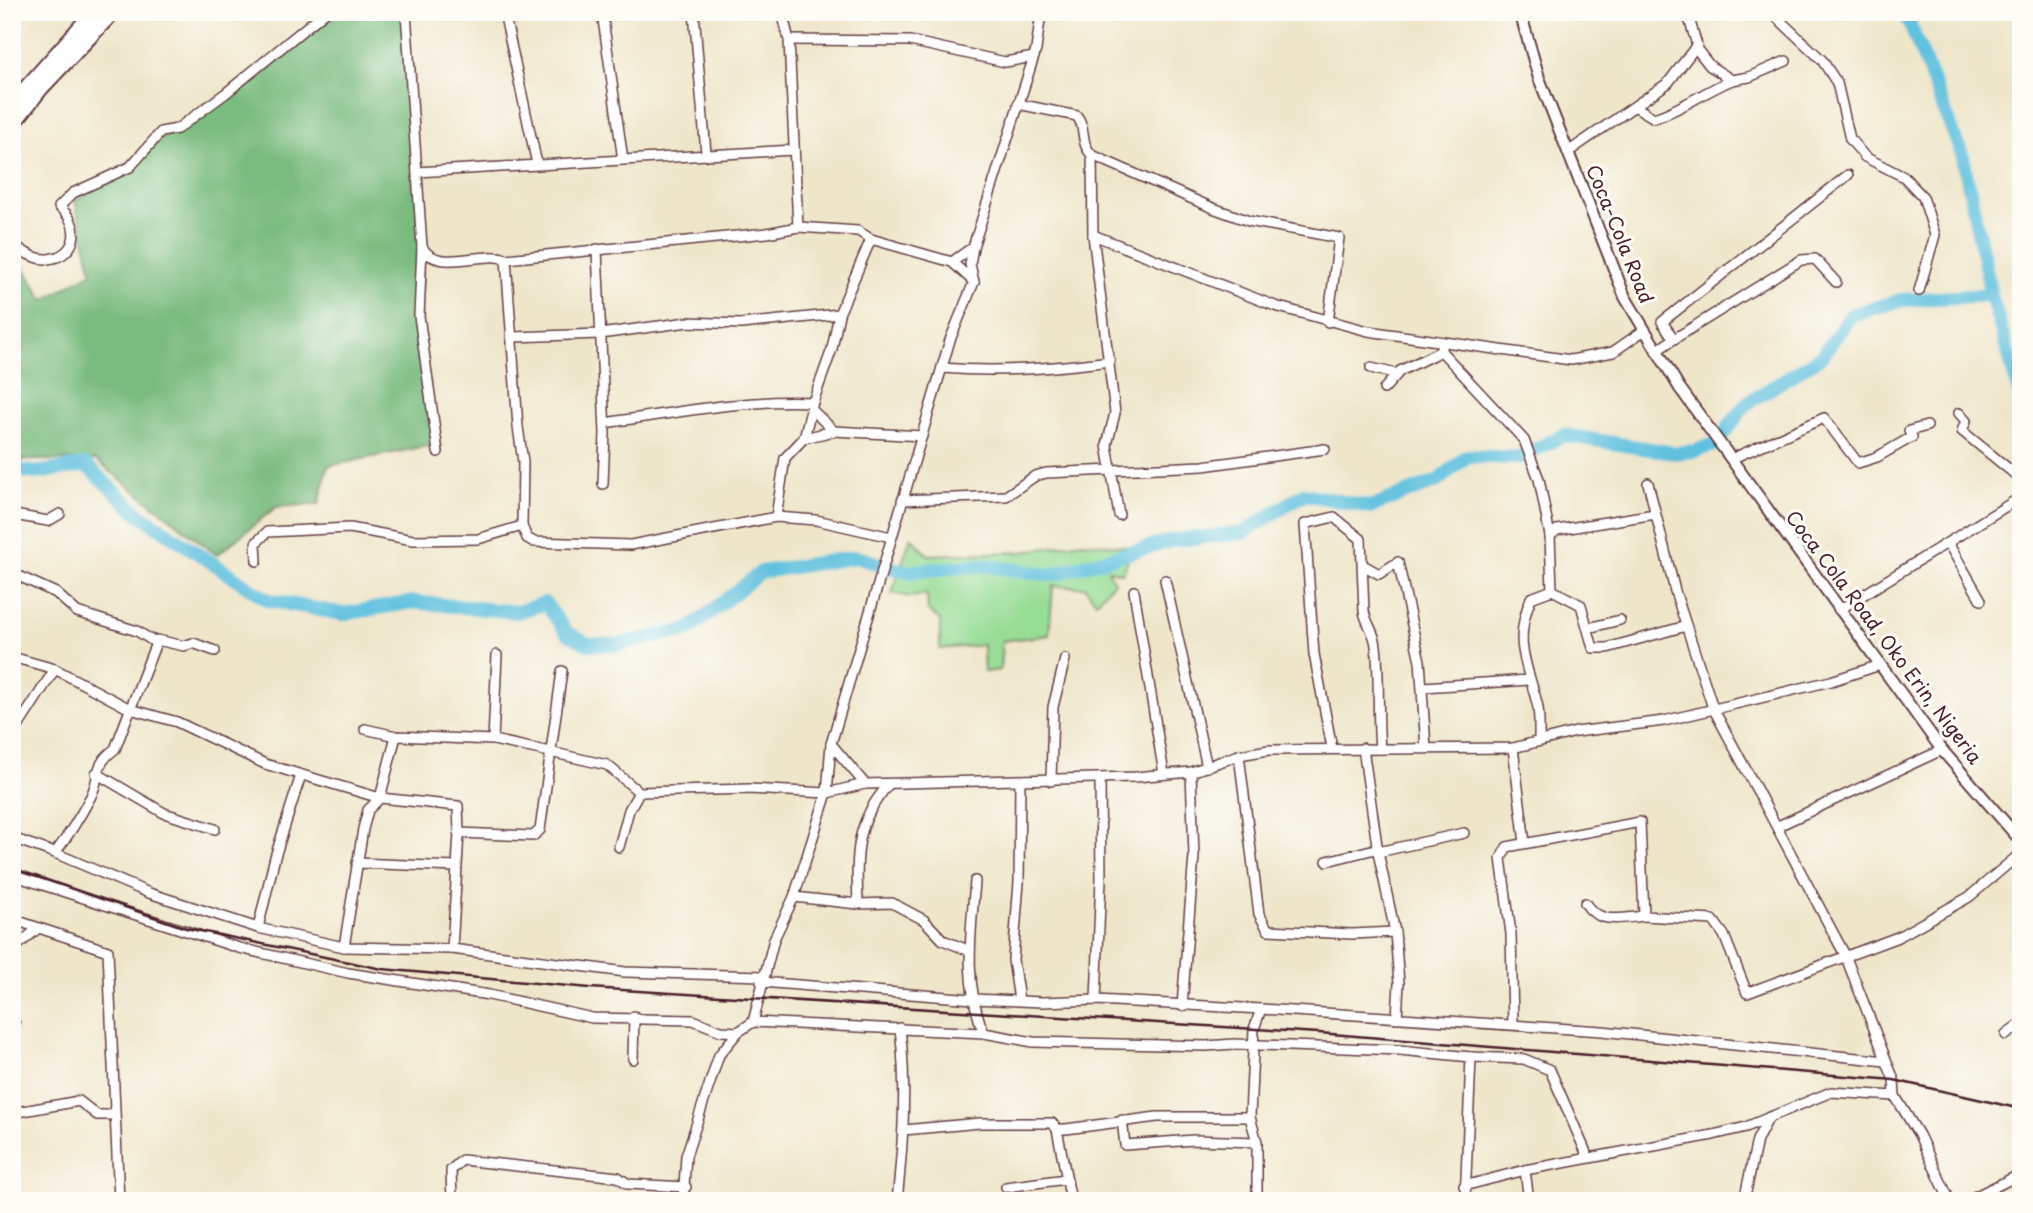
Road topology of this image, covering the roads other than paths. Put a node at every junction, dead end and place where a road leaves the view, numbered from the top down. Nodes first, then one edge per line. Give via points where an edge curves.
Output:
1 (94, 12) edge
2 (113, 12) edge
3 (325, 12) edge
4 (406, 12) edge
5 (504, 12) edge
6 (601, 12) edge
7 (694, 12) edge
8 (782, 12) edge
9 (1041, 12) edge
10 (1520, 12) edge
11 (1687, 12) edge
12 (1771, 12) edge
13 (789, 40) junction
14 (1695, 47) junction
15 (1034, 57) junction
16 (1786, 61) dead end
17 (1732, 80) junction
18 (12, 104) edge
19 (1018, 104) junction
20 (1636, 107) junction
21 (12, 125) edge
22 (794, 150) junction
23 (1568, 152) junction
24 (706, 153) junction
25 (1092, 155) junction
26 (623, 160) junction
27 (537, 164) junction
28 (417, 172) junction
29 (1848, 176) dead end
30 (799, 227) junction
31 (1093, 235) junction
32 (871, 239) junction
33 (12, 244) edge
34 (422, 247) junction
35 (973, 247) junction
36 (597, 249) junction
37 (506, 259) junction
38 (953, 262) junction
39 (974, 282) junction
40 (1836, 282) dead end
41 (1919, 290) dead end
42 (839, 314) junction
43 (1328, 322) junction
44 (1643, 331) junction
45 (600, 334) junction
46 (513, 337) junction
47 (1440, 340) junction
48 (1674, 340) junction
49 (1441, 351) junction
50 (1656, 351) junction
51 (1110, 361) junction
52 (942, 368) junction
53 (1371, 368) dead end
54 (1396, 374) junction
55 (1384, 389) dead end
56 (812, 406) junction
57 (1959, 413) dead end
58 (605, 423) junction
59 (1927, 426) dead end
60 (834, 431) junction
61 (922, 436) junction
62 (804, 438) junction
63 (1325, 449) dead end
64 (438, 452) dead end
65 (1727, 455) junction
66 (1112, 470) junction
67 (2021, 479) edge
68 (1648, 483) dead end
69 (603, 484) dead end
70 (2021, 497) edge
71 (902, 500) junction
72 (60, 514) dead end
73 (1655, 514) junction
74 (1119, 515) dead end
75 (776, 517) junction
76 (12, 521) edge
77 (522, 526) junction
78 (1550, 536) junction
79 (891, 537) junction
80 (1948, 542) junction
81 (257, 561) dead end
82 (1363, 565) junction
83 (12, 573) edge
84 (1165, 580) dead end
85 (1552, 590) junction
86 (1134, 591) dead end
87 (1981, 600) dead end
88 (1839, 610) junction
89 (1620, 620) dead end
90 (1686, 626) junction
91 (1588, 628) junction
92 (156, 643) junction
93 (215, 652) dead end
94 (497, 655) dead end
95 (12, 657) edge
96 (1065, 659) dead end
97 (1880, 666) junction
98 (55, 668) junction
99 (562, 671) dead end
100 (1529, 680) junction
101 (1423, 687) junction
102 (1713, 708) junction
103 (130, 709) junction
104 (365, 729) dead end
105 (12, 736) edge
106 (396, 736) junction
107 (493, 740) junction
108 (1539, 741) junction
109 (831, 744) junction
110 (1363, 747) junction
111 (1332, 748) junction
112 (1426, 748) junction
113 (1513, 748) junction
114 (1380, 750) junction
115 (1942, 750) junction
116 (550, 752) junction
117 (1239, 755) junction
118 (1206, 767) junction
119 (1191, 772) junction
120 (96, 773) junction
121 (1164, 774) junction
122 (301, 775) junction
123 (1100, 778) junction
124 (1020, 781) junction
125 (1051, 781) junction
126 (865, 784) junction
127 (889, 784) junction
128 (639, 792) junction
129 (827, 793) junction
130 (380, 798) junction
131 (1778, 826) junction
132 (215, 829) dead end
133 (459, 833) junction
134 (1464, 833) dead end
135 (12, 838) edge
136 (2021, 841) edge
137 (1525, 843) junction
138 (619, 847) dead end
139 (1379, 850) junction
140 (55, 853) junction
141 (2021, 853) edge
142 (1327, 861) dead end
143 (357, 863) junction
144 (456, 867) junction
145 (12, 875) edge
146 (975, 881) dead end
147 (794, 897) junction
148 (1585, 903) dead end
149 (858, 904) junction
150 (1644, 916) junction
151 (12, 919) edge
152 (258, 928) junction
153 (36, 930) junction
154 (1395, 932) junction
155 (344, 947) junction
156 (452, 949) junction
157 (12, 950) edge
158 (970, 951) junction
159 (1845, 955) junction
160 (762, 979) junction
161 (973, 999) junction
162 (1019, 1000) junction
163 (1096, 1000) junction
164 (1182, 1006) junction
165 (1262, 1009) junction
166 (634, 1016) junction
167 (1397, 1018) junction
168 (753, 1022) junction
169 (1513, 1024) junction
170 (2021, 1024) edge
171 (900, 1028) junction
172 (738, 1032) junction
173 (984, 1033) junction
174 (2006, 1035) dead end
175 (1253, 1045) junction
176 (1471, 1057) junction
177 (633, 1059) dead end
178 (1886, 1061) junction
179 (1895, 1096) junction
180 (12, 1113) edge
181 (113, 1115) junction
182 (1250, 1117) junction
183 (1769, 1117) junction
184 (1122, 1120) junction
185 (1746, 1127) junction
186 (1057, 1129) junction
187 (904, 1130) junction
188 (1757, 1140) junction
189 (1257, 1142) junction
190 (1588, 1157) junction
191 (1525, 1170) junction
192 (2021, 1174) edge
193 (1066, 1179) junction
194 (1464, 1186) junction
195 (1006, 1187) dead end
196 (685, 1188) junction
197 (119, 1201) edge
198 (452, 1201) edge
199 (683, 1201) edge
200 (897, 1201) edge
201 (1071, 1201) edge
202 (1257, 1201) edge
203 (1465, 1201) edge
204 (1529, 1201) edge
205 (1744, 1201) edge
206 (1950, 1201) edge
207 (1966, 1201) edge

1 - 18 main road
2 - 21 main road
3 - 33 street via 177,129 161,132 130,167 73,192 59,207 75,225 75,237 63,254 47,259
4 - 28 street
5 - 27 street
6 - 26 street
7 - 24 street
8 - 13 street
9 - 15 street
10 - 23 street, Coca-Cola Road
11 - 14 street
12 - 41 street via 1822,60 1837,83 1850,139 1865,158 1904,177 1923,197 1935,235
13 - 15 street via 910,41 1005,62
13 - 22 street
14 - 17 street via 1710,66
14 - 20 street via 1668,83
15 - 19 street
16 - 17 street
17 - 20 street via 1654,118
19 - 25 street via 1077,116 1083,145
19 - 35 street
20 - 23 street
22 - 24 street
22 - 30 street
23 - 44 street, Coca-Cola Road
24 - 26 street
25 - 31 street
25 - 43 street via 1249,221 1339,238
26 - 27 street
27 - 28 street
28 - 34 street
29 - 48 street via 1662,322
30 - 32 street via 858,231
30 - 36 street
31 - 43 street
31 - 51 street
32 - 38 street
32 - 42 street
34 - 37 street via 441,260 486,255
34 - 64 street via 419,316
35 - 38 street
35 - 39 street
36 - 37 street
36 - 45 street
37 - 46 street
38 - 39 street
39 - 52 street
40 - 48 street via 1815,259 1801,260
42 - 45 street via 741,324 688,322
42 - 56 street
43 - 47 street
44 - 47 street via 1613,352 1571,360
44 - 50 street, Coca-Cola Road
45 - 46 street
45 - 58 street
46 - 77 street via 523,462
47 - 49 street
48 - 50 street
49 - 54 street
49 - 78 street via 1524,440 1539,480
50 - 65 street, Coca-Cola Road
51 - 52 street via 1047,368
51 - 66 street via 1115,413 1107,445
52 - 61 street
53 - 54 street
54 - 55 street
56 - 58 street via 774,400
56 - 60 street
56 - 62 street
57 - 67 street via 1966,421 1962,431
58 - 69 street
59 - 65 street via 1909,431 1912,437 1858,463 1824,418
60 - 61 street
60 - 62 street
61 - 71 street
62 - 75 street via 785,458
63 - 66 street via 1203,466
65 - 88 street, Coca Cola Road, Oko Erin, Nigeria
66 - 71 street via 1046,473 1006,496
66 - 74 street
68 - 73 street
70 - 80 street
71 - 79 street
72 - 76 street via 48,521 14,515
73 - 78 street via 1557,530
73 - 90 street
75 - 77 street via 631,545 534,542
75 - 79 street via 837,523
77 - 81 street via 478,539 413,540 349,528 267,532 256,543
78 - 85 street
79 - 109 street
80 - 87 street
80 - 88 street
82 - 101 street via 1379,574 1398,562
82 - 111 street via 1362,539 1357,533 1334,517 1305,524 1314,654
82 - 114 street via 1365,620 1373,628 1376,647
83 - 92 street via 56,593 77,612 137,631
84 - 118 street
85 - 91 street via 1581,605
85 - 100 street via 1531,598 1521,623
86 - 121 street
88 - 97 street, Coca Cola Road, Oko Erin, Nigeria
89 - 91 street
90 - 91 street via 1599,649 1591,645
90 - 102 street
92 - 93 street via 193,643
92 - 103 street
94 - 107 street
95 - 98 street
96 - 125 street via 1053,707
97 - 102 street
97 - 115 street, Coca Cola Road, Oko Erin, Nigeria
98 - 103 street
98 - 105 street
99 - 116 street
100 - 101 street
100 - 108 street via 1538,705
101 - 112 street
102 - 108 street via 1664,721
102 - 131 street
103 - 120 street via 115,749 103,757
103 - 122 street via 177,722 265,764
104 - 106 street
106 - 107 street
106 - 130 street
107 - 116 street
108 - 113 street
109 - 126 street
109 - 129 street
110 - 111 street
110 - 114 street
110 - 139 street
111 - 117 street
112 - 113 street
112 - 114 street
113 - 137 street
115 - 131 street
115 - 136 street, Coca Cola Road, Oko Erin, Nigeria
116 - 128 street via 607,765
116 - 133 street via 537,834
117 - 118 street
117 - 154 street via 1247,842 1259,914 1268,930
118 - 119 street
119 - 121 street
119 - 164 street via 1194,856
120 - 132 street via 164,813
120 - 140 street via 92,795
121 - 123 street
122 - 130 street
122 - 152 street
123 - 125 street
123 - 163 street
124 - 125 street
124 - 127 street
124 - 162 street via 1013,960
126 - 127 street
126 - 129 street
127 - 149 street via 863,822 856,860
128 - 129 street via 749,789
128 - 138 street
129 - 147 street
130 - 133 street via 458,806
130 - 143 street via 368,810
131 - 159 street
133 - 144 street
134 - 139 street
135 - 140 street
137 - 150 street via 1640,822
137 - 169 street via 1507,847 1501,858 1513,958
139 - 142 street
139 - 154 street
140 - 152 street via 149,893
141 - 159 street via 1944,912 1873,948
143 - 144 street
143 - 155 street
144 - 156 street
145 - 166 street via 263,954 592,1018
146 - 158 street
147 - 149 street
147 - 160 street
148 - 150 street via 1592,915 1601,918
149 - 158 street via 892,903 904,908 943,940
150 - 159 street via 1713,920 1724,935 1747,993
151 - 153 street
152 - 155 street
153 - 157 street
153 - 181 street via 108,951
154 - 167 street
155 - 156 street
156 - 160 street via 625,972
158 - 161 street
159 - 178 street
160 - 161 street
160 - 168 street
161 - 162 street
161 - 173 street
162 - 163 street
163 - 164 street
164 - 165 street
165 - 167 street
165 - 175 street via 1257,1014
166 - 172 street via 693,1020
166 - 177 street
167 - 169 street
168 - 171 street
168 - 172 street
169 - 178 street
170 - 174 street
171 - 173 street
171 - 187 street
172 - 196 street via 719,1055 686,1156
173 - 175 street via 1033,1042
175 - 176 street
175 - 182 street
176 - 190 street via 1524,1059 1550,1070
176 - 194 street
178 - 179 street
179 - 183 street via 1831,1092
179 - 206 street
180 - 181 street via 79,1101 97,1115
181 - 197 street
182 - 184 street
182 - 189 street
183 - 185 street
183 - 188 street
184 - 186 street
184 - 189 street via 1125,1145
185 - 188 street
185 - 190 street
186 - 187 street via 1052,1123 1012,1122
186 - 193 street
187 - 200 street
188 - 205 street
189 - 202 street
190 - 191 street
191 - 194 street
191 - 204 street
192 - 207 street
193 - 195 street
193 - 201 street
194 - 203 street
196 - 198 street via 462,1160 451,1170
196 - 199 street

